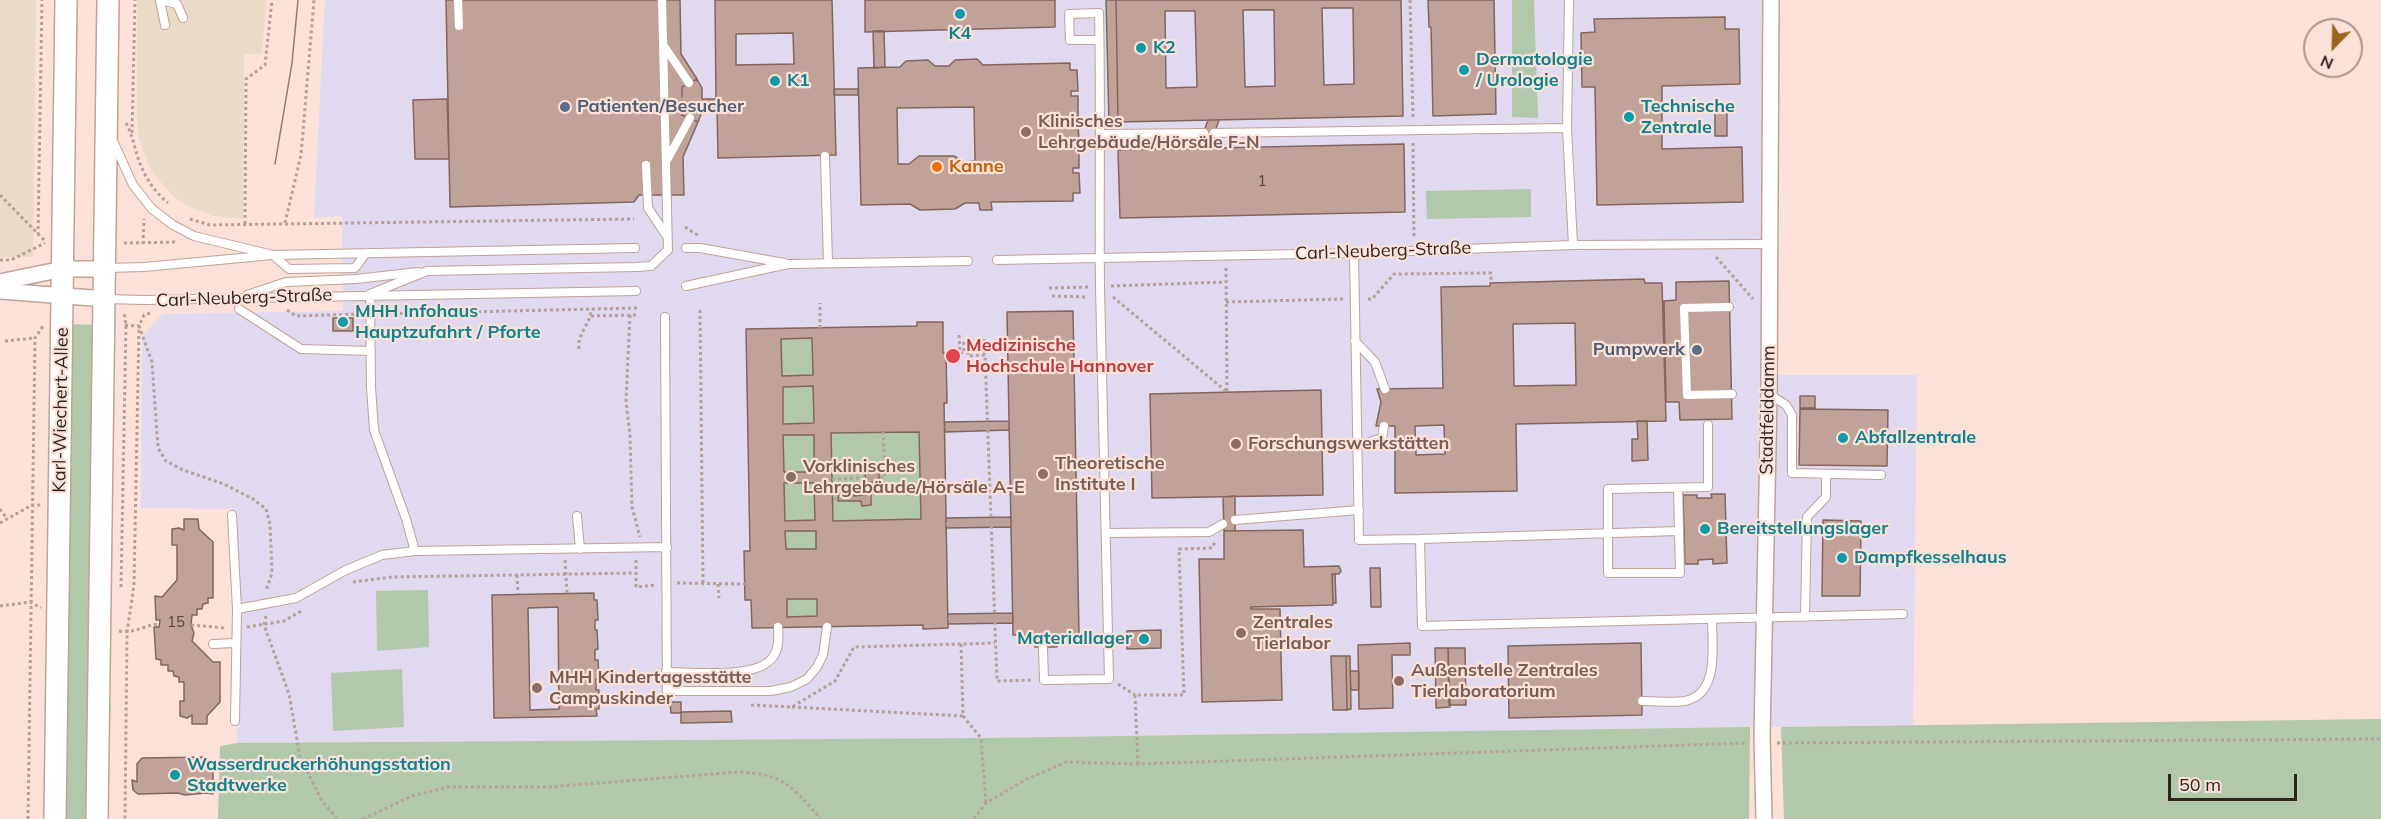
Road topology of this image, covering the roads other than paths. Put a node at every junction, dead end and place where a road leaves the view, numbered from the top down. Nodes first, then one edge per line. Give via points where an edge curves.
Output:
1 (66, 0) edge
2 (108, 0) edge
3 (160, 0) edge
4 (458, 0) edge
5 (662, 0) edge
6 (1569, 0) edge
7 (1771, 0) edge
8 (183, 18) dead end
9 (165, 25) dead end
10 (459, 26) dead end
11 (1099, 40) junction
12 (663, 45) junction
13 (689, 83) dead end
14 (690, 118) dead end
15 (106, 121) junction
16 (1567, 128) junction
17 (1204, 133) dead end
18 (1214, 133) dead end
19 (1101, 134) junction
20 (825, 156) dead end
21 (666, 163) junction
22 (646, 165) dead end
23 (667, 236) junction
24 (1769, 244) junction
25 (1573, 245) junction
26 (635, 248) dead end
27 (686, 248) dead end
28 (366, 253) junction
29 (1354, 253) junction
30 (273, 255) junction
31 (1100, 258) junction
32 (997, 260) dead end
33 (968, 261) dead end
34 (828, 263) junction
35 (788, 264) junction
36 (105, 268) junction
37 (63, 269) junction
38 (427, 271) junction
39 (0, 282) edge
40 (686, 286) dead end
41 (0, 291) edge
42 (636, 291) dead end
43 (370, 294) junction
44 (62, 296) junction
45 (237, 298) junction
46 (105, 299) junction
47 (1730, 307) dead end
48 (239, 309) dead end
49 (665, 317) dead end
50 (1355, 341) junction
51 (371, 351) junction
52 (1385, 389) dead end
53 (1732, 394) dead end
54 (1769, 394) junction
55 (1708, 424) dead end
56 (1384, 426) dead end
57 (1357, 446) junction
58 (1826, 474) junction
59 (1881, 475) dead end
60 (1678, 488) junction
61 (1359, 510) junction
62 (232, 515) dead end
63 (577, 516) dead end
64 (1235, 520) dead end
65 (1223, 524) road end
66 (1679, 531) junction
67 (1106, 533) junction
68 (1609, 533) junction
69 (1420, 539) junction
70 (667, 547) junction
71 (580, 549) junction
72 (416, 551) junction
73 (237, 609) junction
74 (1903, 614) dead end
75 (1805, 617) junction
76 (1766, 618) junction
77 (1712, 619) junction
78 (778, 627) dead end
79 (827, 627) dead end
80 (235, 643) junction
81 (213, 644) dead end
82 (1043, 648) dead end
83 (666, 672) junction
84 (1642, 701) dead end
85 (235, 720) dead end
86 (56, 819) edge
87 (97, 819) edge
88 (1764, 819) edge

1 - 37 main road, Karl-Wiechert-Allee
2 - 15 main road
3 - 8 lane via 177,4
3 - 9 lane
4 - 10 lane
5 - 12 lane
6 - 16 lane
7 - 24 street, Stadtfelddamm
11 - 11 lane via 1070,40 1069,14 1099,13
11 - 19 lane
12 - 13 lane
12 - 21 lane
14 - 21 lane
15 - 30 lane, Carl-Neuberg-Straße via 133,185 152,209 194,236
15 - 36 main road
16 - 18 lane
16 - 25 lane
17 - 19 lane
19 - 31 lane
20 - 34 lane
21 - 23 lane
22 - 23 lane via 648,208
23 - 38 lane via 668,250 651,266
24 - 25 lane, Carl-Neuberg-Straße
24 - 54 street, Stadtfelddamm
25 - 29 lane, Carl-Neuberg-Straße
26 - 28 lane, Carl-Neuberg-Straße
27 - 35 lane
28 - 30 lane, Carl-Neuberg-Straße
28 - 30 lane via 355,268 289,269
29 - 31 lane, Carl-Neuberg-Straße
29 - 50 lane
30 - 36 lane, Carl-Neuberg-Straße
31 - 32 lane, Carl-Neuberg-Straße
31 - 67 lane
33 - 34 lane
34 - 35 lane
35 - 40 lane
36 - 37 street
36 - 46 main road
37 - 39 street
37 - 44 main road, Karl-Wiechert-Allee
38 - 43 lane
38 - 45 lane via 286,282
41 - 44 street
42 - 43 lane, Carl-Neuberg-Straße
43 - 45 lane, Carl-Neuberg-Straße
43 - 51 lane
44 - 46 street
44 - 86 main road, Karl-Wiechert-Allee
45 - 46 lane, Carl-Neuberg-Straße
46 - 87 main road
47 - 53 lane via 1684,308 1687,395
48 - 51 lane via 301,349
49 - 70 lane
50 - 52 lane via 1376,362
50 - 57 lane
51 - 72 lane via 374,430
54 - 58 lane via 1786,405 1792,415 1792,473
54 - 76 street, Stadtfelddamm
55 - 60 lane via 1708,487
56 - 57 lane via 1382,438
57 - 61 lane
58 - 59 lane
58 - 75 lane via 1826,497 1807,517
60 - 66 lane
60 - 68 lane via 1608,489
61 - 64 lane
61 - 69 lane via 1359,540
62 - 73 lane
63 - 71 lane
65 - 67 lane via 1209,532
66 - 68 lane
66 - 68 lane via 1680,573 1608,573
67 - 82 lane via 1109,679 1044,680
68 - 69 lane
69 - 77 lane via 1422,626
70 - 71 lane
70 - 83 lane
71 - 72 lane
72 - 73 lane via 382,555 296,598
73 - 80 lane
74 - 75 lane
75 - 76 lane
76 - 77 lane
76 - 88 street, Stadtfelddamm
77 - 84 lane via 1708,686 1684,701
78 - 83 lane via 776,652 759,668
79 - 83 lane via 817,667 807,679 791,687 667,696
80 - 81 lane
80 - 85 lane

